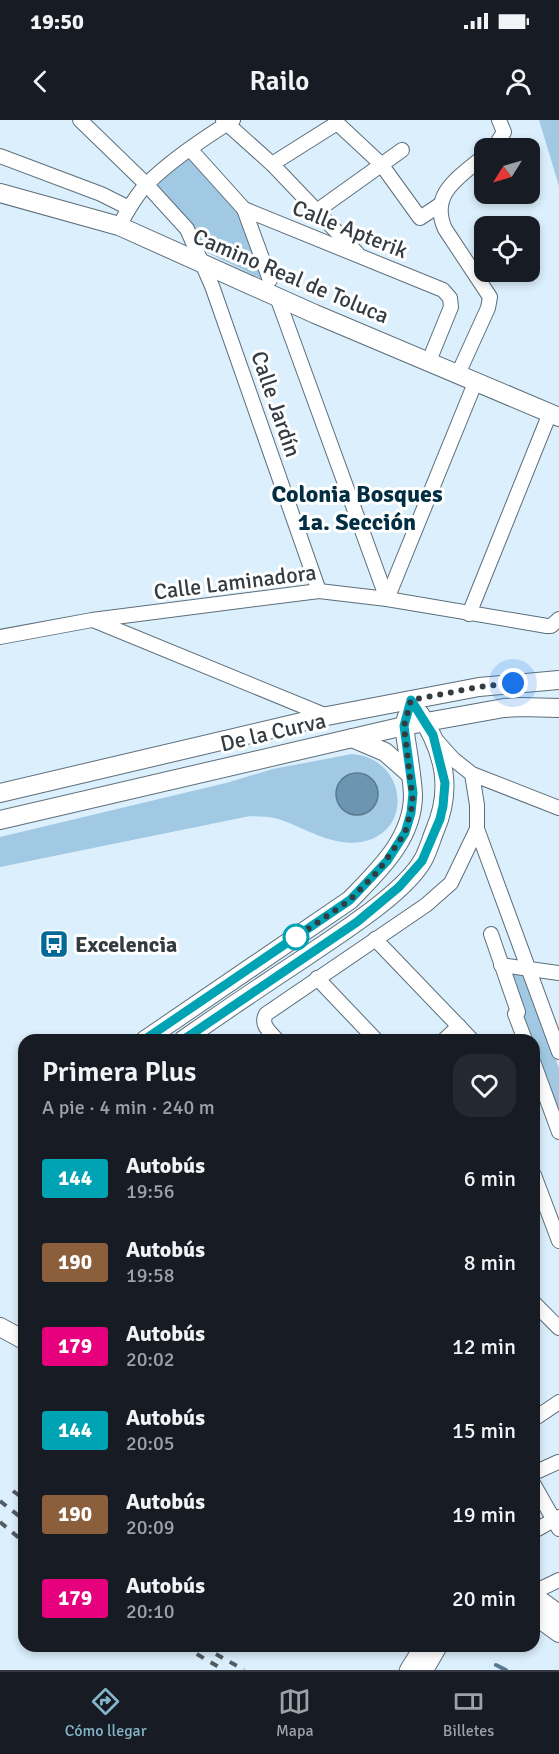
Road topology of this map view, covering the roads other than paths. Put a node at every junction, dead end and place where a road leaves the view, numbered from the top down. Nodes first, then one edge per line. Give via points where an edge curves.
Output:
1 (80, 120) edge
2 (499, 120) edge
3 (227, 121) edge
4 (500, 138) edge
5 (190, 149) junction
6 (402, 150) dead end
7 (0, 156) edge
8 (272, 164) junction
9 (381, 164) junction
10 (474, 164) edge
11 (146, 184) junction
12 (0, 193) edge
13 (441, 204) junction
14 (129, 208) junction
15 (244, 209) junction
16 (318, 210) junction
17 (119, 226) junction
18 (359, 255) junction
19 (204, 265) junction
20 (270, 280) dead end
21 (277, 297) junction
22 (429, 361) junction
23 (458, 374) junction
24 (475, 383) junction
25 (554, 415) edge
26 (319, 591) junction
27 (387, 599) junction
28 (469, 614) junction
29 (92, 620) junction
30 (553, 623) edge
31 (0, 637) edge
32 (559, 680) edge
33 (411, 700) junction
34 (559, 708) edge
35 (327, 716) junction
36 (404, 726) junction
37 (429, 728) junction
38 (352, 738) junction
39 (410, 774) junction
40 (472, 774) junction
41 (0, 793) edge
42 (559, 808) edge
43 (0, 820) edge
44 (477, 830) junction
45 (491, 934) dead end
46 (375, 939) junction
47 (501, 965) junction
48 (528, 968) junction
49 (559, 973) edge
50 (317, 978) junction
51 (459, 1026) junction
52 (153, 1034) edge
53 (192, 1034) edge
54 (272, 1034) edge
55 (370, 1034) edge
56 (450, 1034) edge
57 (466, 1034) edge
58 (523, 1034) edge
59 (559, 1052) edge
60 (540, 1080) edge
61 (559, 1132) edge
62 (540, 1190) edge
63 (540, 1211) edge
64 (553, 1225) junction
65 (559, 1241) edge
66 (540, 1309) edge
67 (0, 1327) edge
68 (559, 1328) edge
69 (18, 1337) edge
70 (559, 1402) edge
71 (540, 1415) edge
72 (558, 1462) edge
73 (540, 1470) edge
74 (540, 1495) edge
75 (557, 1522) edge
76 (540, 1529) edge
77 (559, 1580) edge
78 (540, 1591) edge
79 (540, 1599) edge
80 (559, 1614) edge
81 (540, 1619) edge
82 (559, 1633) edge
83 (420, 1652) edge
84 (434, 1652) edge
85 (409, 1670) edge
86 (424, 1670) edge

1 - 11 street, Calle Jardín
2 - 4 street via 504,132
3 - 5 street
3 - 8 street
5 - 11 street
5 - 15 street, Calle Apterik
6 - 9 street
7 - 14 street
8 - 9 street via 337,123
8 - 16 street
9 - 13 street via 420,218
9 - 16 street
10 - 13 street via 451,184
11 - 14 street
11 - 19 street, Calle Jardín via 187,229
12 - 17 main road, Camino Real de Toluca
13 - 23 street via 440,218 445,229 490,297
14 - 17 street
15 - 18 street, Calle Apterik
15 - 20 street
16 - 18 street
17 - 19 main road, Camino Real de Toluca
18 - 22 street, Calle Apterik via 443,290 450,298 451,307
19 - 21 main road, Camino Real de Toluca
19 - 26 street, Calle Jardín
21 - 22 main road, Camino Real de Toluca
21 - 27 street, Calle Jardín
22 - 23 main road, Camino Real de Toluca
23 - 24 main road, Camino Real de Toluca
24 - 25 main road, Camino Real de Toluca
24 - 27 street
25 - 28 street
26 - 27 street, Calle Laminadora
26 - 29 street, Calle Laminadora
27 - 28 street, Calle Laminadora
28 - 30 street, Calle Laminadora
29 - 31 street, Calle Laminadora
29 - 35 street
32 - 33 main road, De la Curva via 479,687
33 - 35 main road, De la Curva
33 - 36 main road
33 - 37 main road
34 - 37 main road, De la Curva via 513,707
35 - 41 main road, De la Curva
36 - 37 main road, De la Curva
36 - 38 main road, De la Curva
36 - 39 main road
37 - 40 street via 453,759
37 - 53 main road via 444,772 445,794 440,819 422,861 399,887 357,922
38 - 39 main road via 385,752
38 - 43 main road, De la Curva
39 - 52 main road via 413,803 405,833 383,866 350,900
40 - 42 street
40 - 44 street
44 - 46 street via 451,884
44 - 48 street
45 - 47 street
46 - 50 street
46 - 51 street
47 - 48 street
47 - 58 street
48 - 49 street
48 - 59 street
50 - 54 street via 266,1014 263,1022
50 - 55 street
51 - 56 street
51 - 57 street
60 - 61 street
62 - 64 street
63 - 64 street
64 - 65 street
66 - 68 street
67 - 69 main road
70 - 71 street
72 - 73 street
74 - 75 street
75 - 76 street
77 - 78 street
79 - 80 main road
81 - 82 main road
83 - 85 main road
84 - 86 main road

